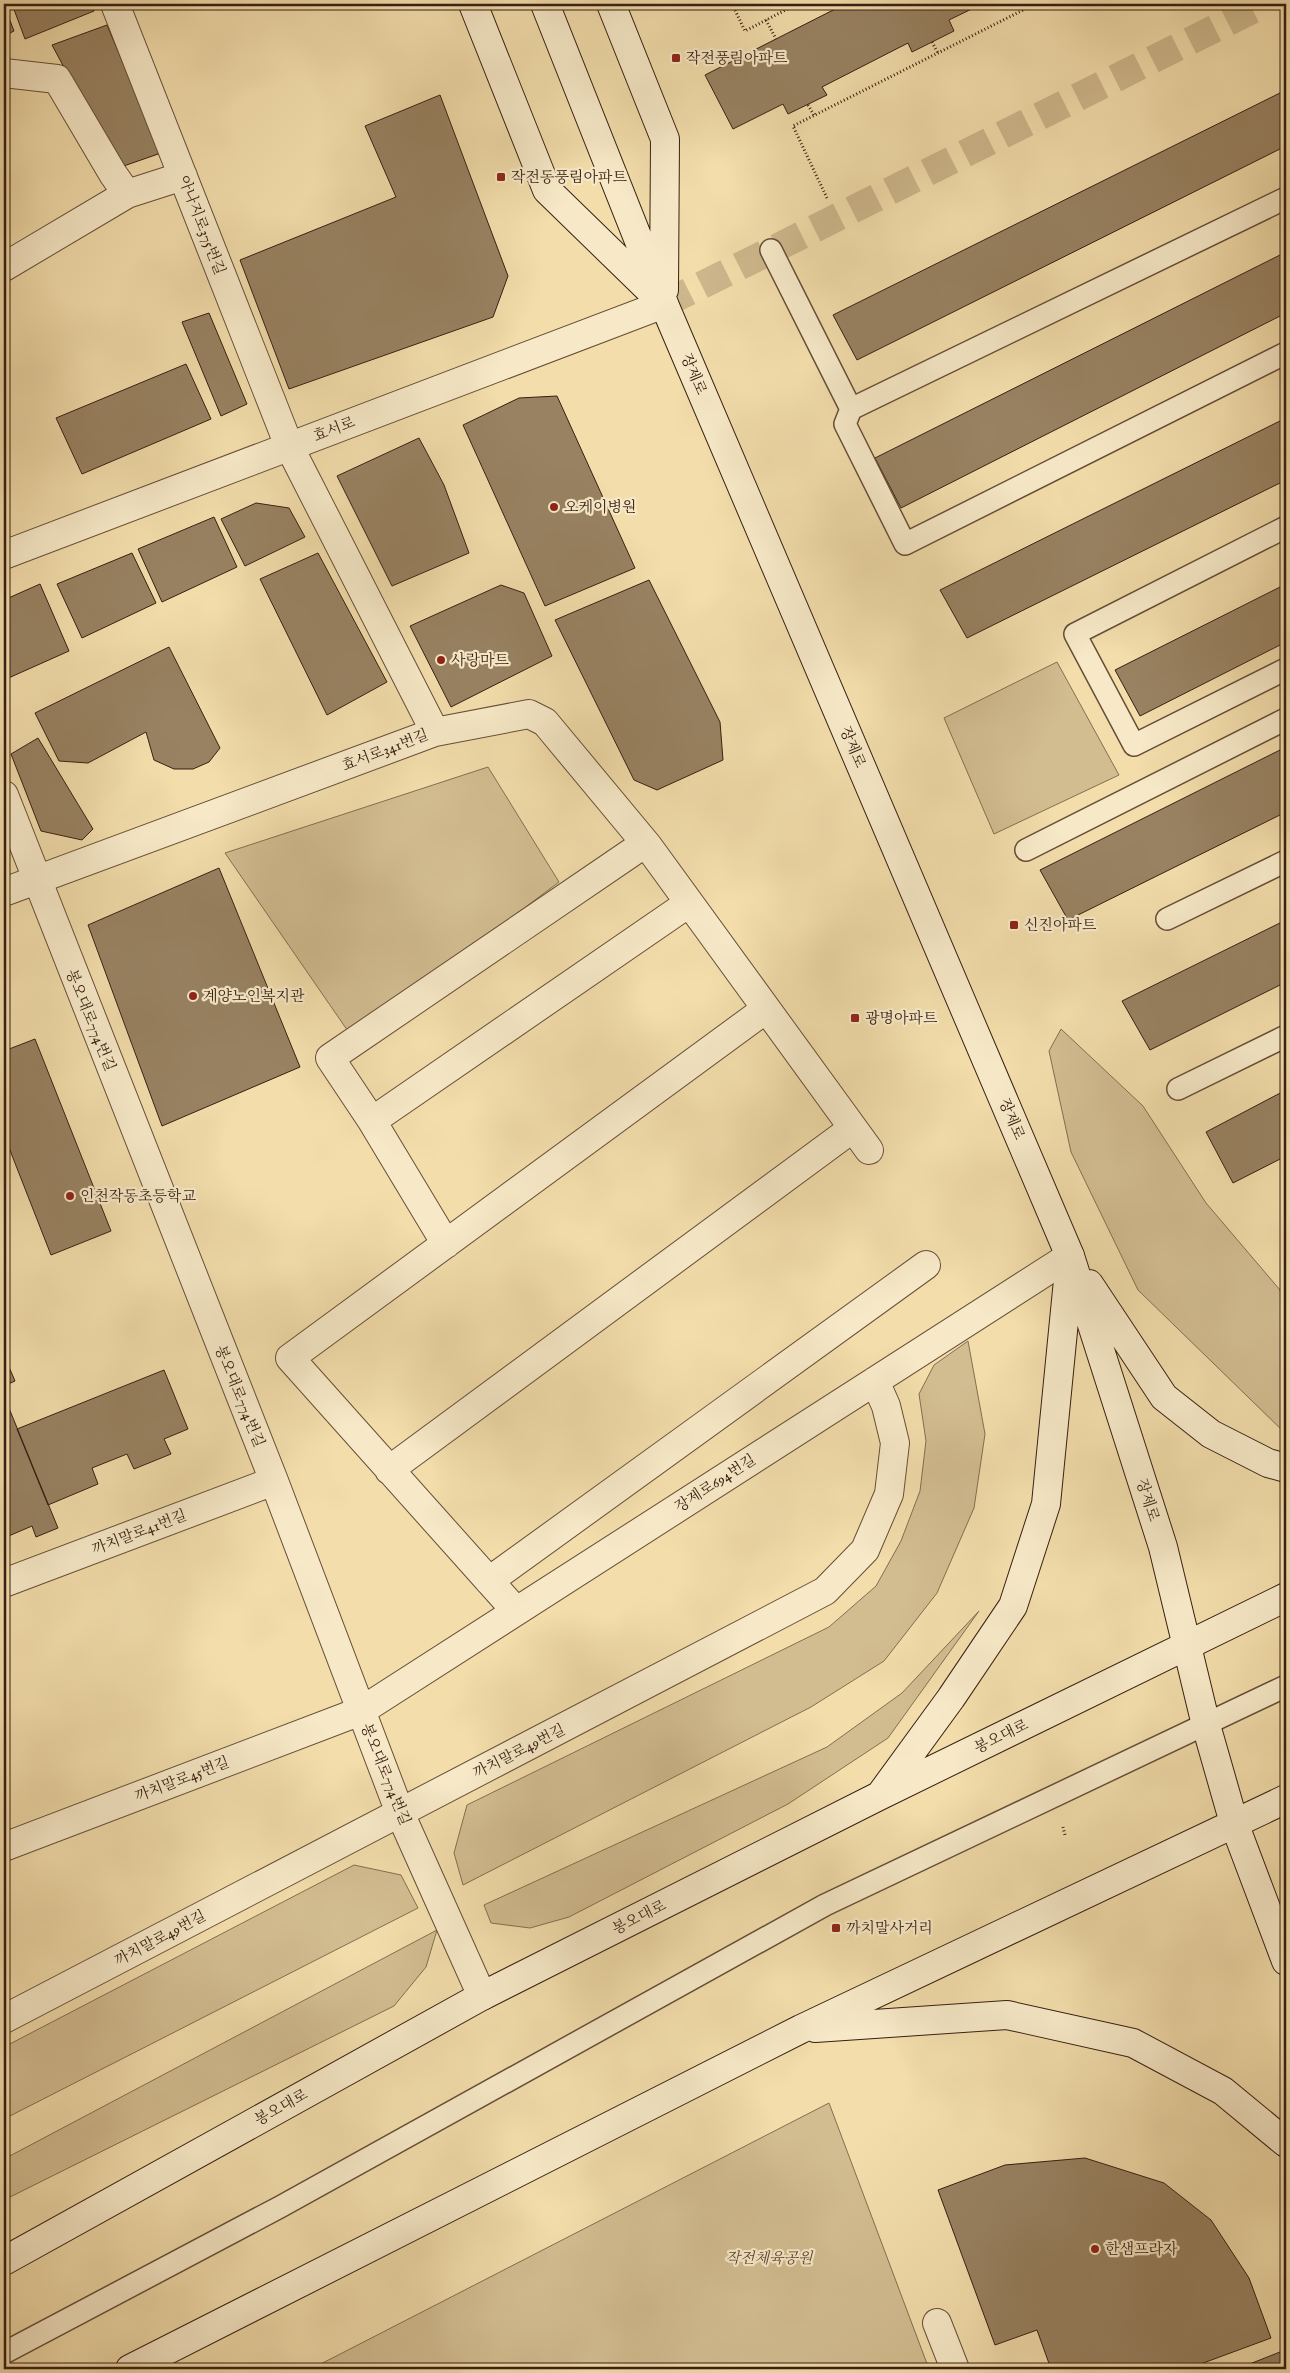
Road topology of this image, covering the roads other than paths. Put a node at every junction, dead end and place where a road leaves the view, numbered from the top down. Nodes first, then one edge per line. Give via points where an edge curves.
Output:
1 (116, 4) edge
2 (472, 4) edge
3 (545, 4) edge
4 (611, 4) edge
5 (4, 73) edge
6 (183, 176) junction
7 (127, 194) junction
8 (1286, 198) edge
9 (771, 250) dead end
10 (4, 268) edge
11 (664, 304) junction
12 (1286, 353) edge
13 (851, 409) junction
14 (289, 446) junction
15 (1286, 527) edge
16 (4, 555) edge
17 (1286, 669) edge
18 (1286, 719) edge
19 (435, 732) junction
20 (4, 795) edge
21 (644, 844) junction
22 (1026, 850) dead end
23 (1286, 861) edge
24 (36, 880) junction
25 (4, 892) edge
26 (689, 903) junction
27 (1167, 919) dead end
28 (766, 1009) junction
29 (1286, 1036) edge
30 (1178, 1089) dead end
31 (372, 1121) junction
32 (853, 1128) junction
33 (869, 1150) dead end
34 (446, 1244) junction
35 (1070, 1256) junction
36 (926, 1265) dead end
37 (875, 1380) junction
38 (1286, 1468) edge
39 (389, 1470) junction
40 (274, 1481) junction
41 (488, 1581) junction
42 (4, 1583) edge
43 (1286, 1596) edge
44 (516, 1611) junction
45 (1186, 1646) junction
46 (1286, 1686) edge
47 (361, 1712) junction
48 (1206, 1725) junction
49 (879, 1796) junction
50 (1286, 1799) edge
51 (400, 1812) junction
52 (1234, 1823) junction
53 (4, 1847) edge
54 (1286, 1961) edge
55 (482, 1996) junction
56 (4, 2019) edge
57 (801, 2029) junction
58 (1286, 2143) edge
59 (4, 2261) edge
60 (937, 2323) dead end
61 (4, 2353) edge
62 (130, 2369) edge
63 (955, 2369) edge

1 - 6 street, 아나지로375번길
2 - 11 street, 장제로 via 547,190
3 - 11 street, 장제로
4 - 11 street, 장제로 via 665,139
5 - 7 street via 57,79
6 - 7 street
6 - 14 street, 아나지로375번길
7 - 10 street
8 - 13 lane
9 - 13 lane
11 - 14 street, 효서로
11 - 35 street, 장제로
12 - 13 lane via 905,544 845,424
14 - 16 street, 효서로
14 - 19 street, 효서로341번길
15 - 17 lane via 1075,634 1134,745
18 - 22 lane
19 - 21 street via 529,714 545,722
19 - 24 street, 효서로341번길
20 - 24 street, 봉오대로774번길
21 - 26 street
21 - 31 street via 330,1058
23 - 27 lane
24 - 25 street, 효서로341번길
24 - 40 street, 봉오대로774번길
26 - 28 street
26 - 31 street
28 - 32 street
28 - 34 street
29 - 30 lane
31 - 34 street
32 - 33 street
32 - 39 street
34 - 39 street via 290,1358
35 - 37 street, 장제로694번길
35 - 38 street via 1164,1397 1211,1434 1268,1463
35 - 45 street, 장제로 via 1163,1547
35 - 49 street via 1046,1504 1013,1606
36 - 41 street
37 - 44 street, 장제로694번길
37 - 51 street, 까치말로49번길 via 896,1443 889,1494 865,1550 825,1591
39 - 41 street
40 - 42 street, 까치말로41번길
40 - 47 street, 봉오대로774번길
41 - 44 street
43 - 45 street, 봉오대로
44 - 47 street, 장제로694번길
45 - 48 street, 장제로
45 - 49 street, 봉오대로
46 - 48 lane
47 - 51 street, 봉오대로774번길
47 - 53 street, 까치말로45번길
48 - 52 street, 장제로
48 - 61 lane via 824,1905 280,2207
49 - 55 street, 봉오대로
50 - 52 street
51 - 55 street, 봉오대로774번길
51 - 56 street, 까치말로49번길
52 - 54 street, 장제로
52 - 57 street
55 - 59 street, 봉오대로
57 - 58 street via 1007,2015 1133,2043 1223,2091
57 - 62 street
60 - 63 street

